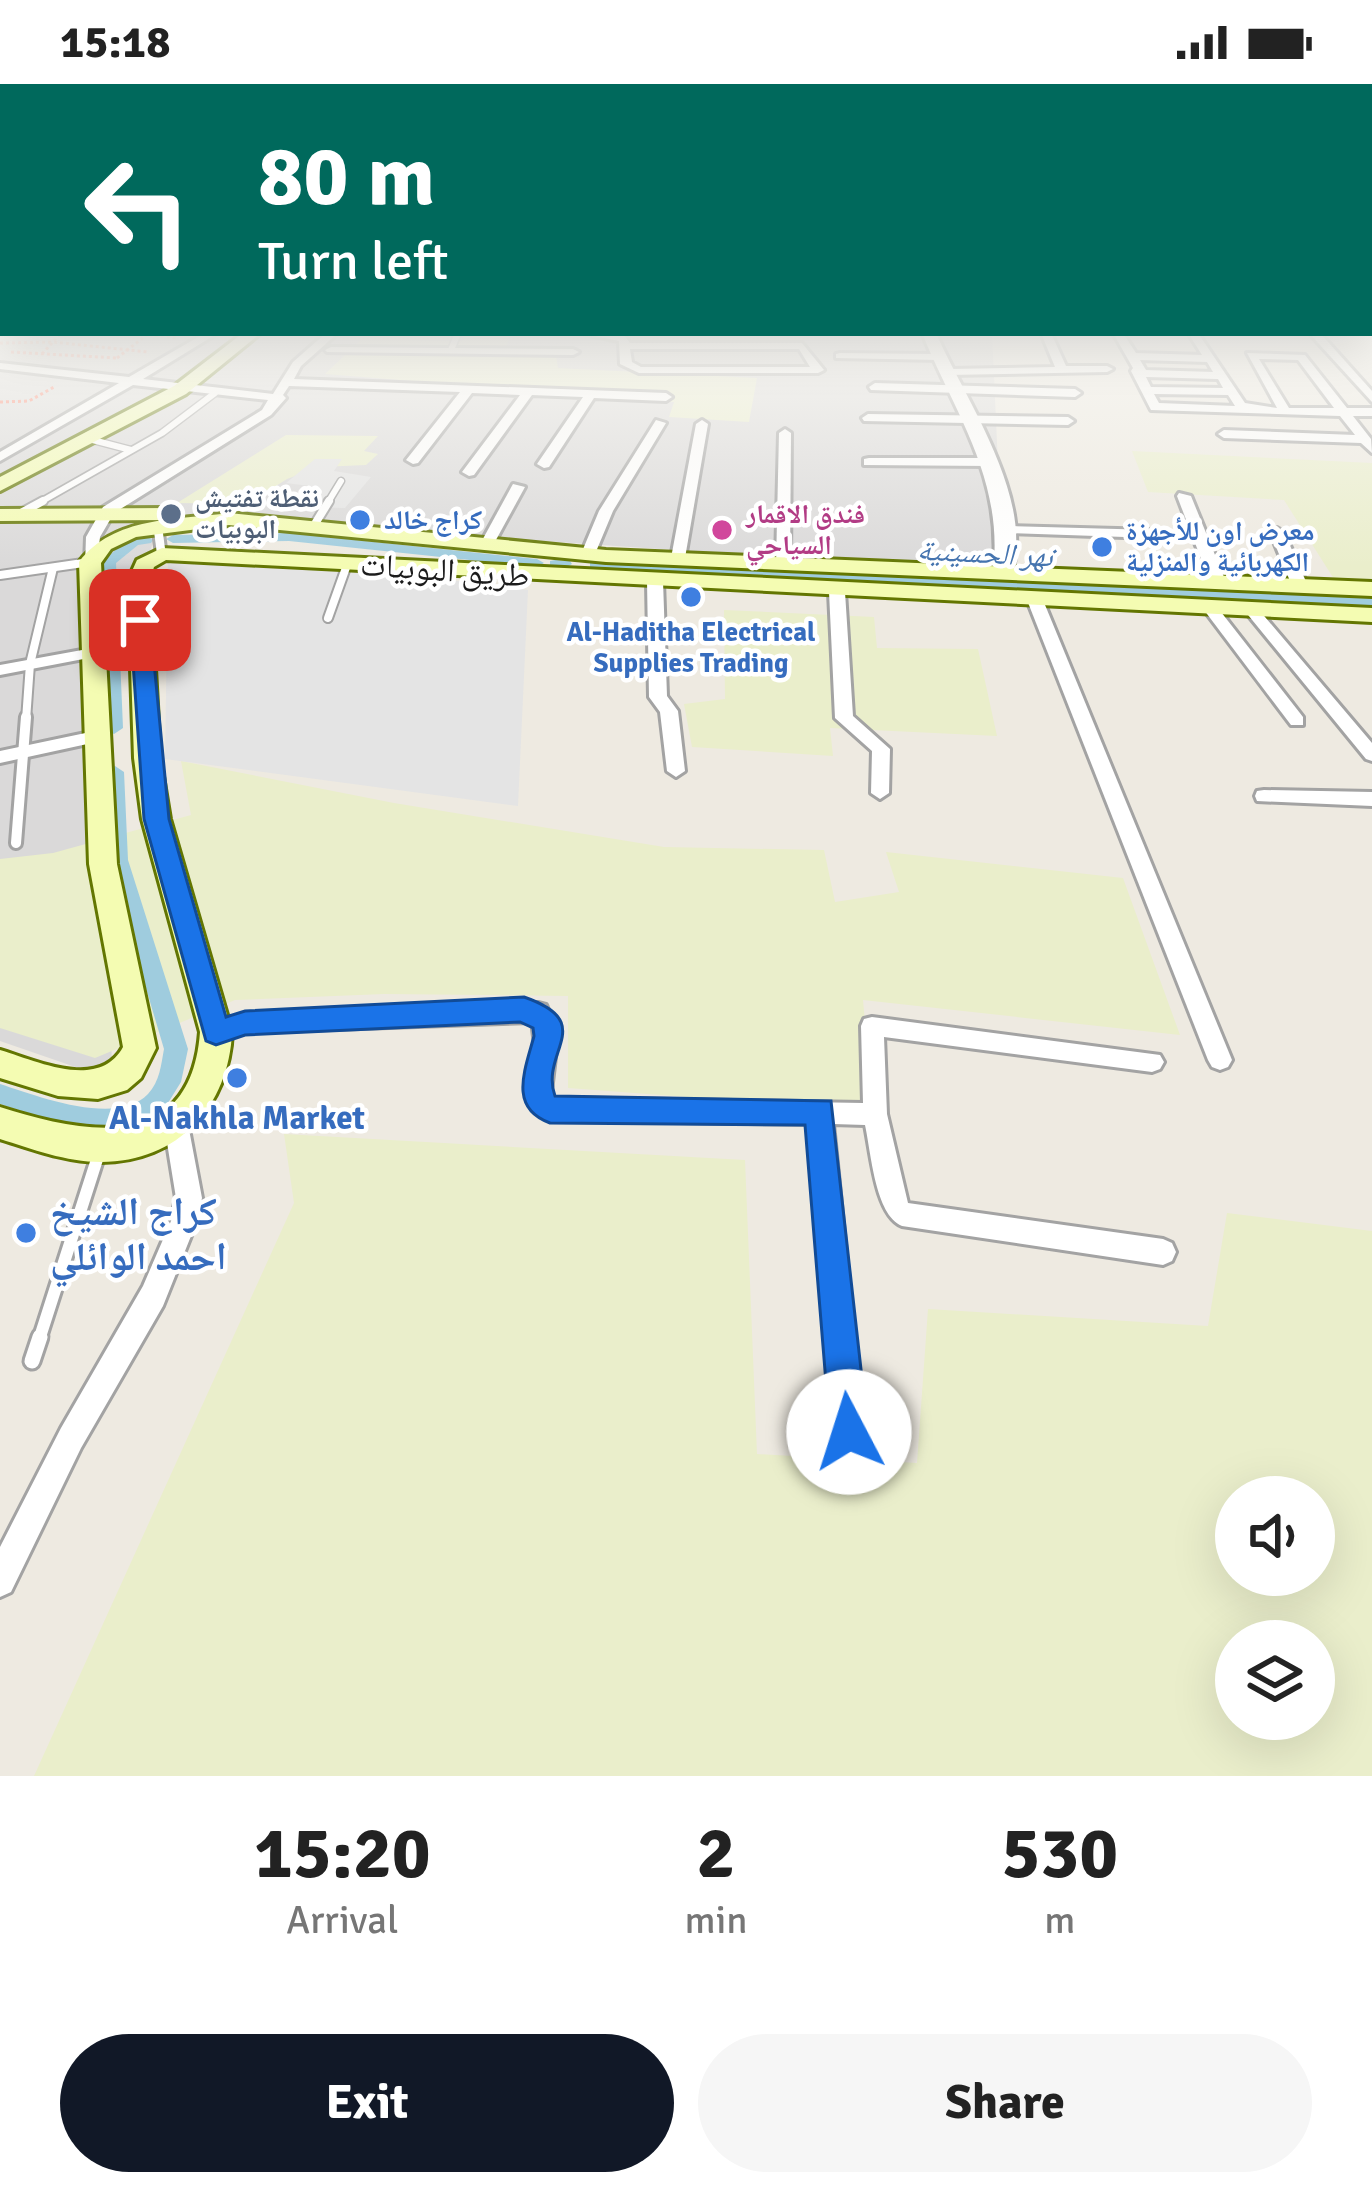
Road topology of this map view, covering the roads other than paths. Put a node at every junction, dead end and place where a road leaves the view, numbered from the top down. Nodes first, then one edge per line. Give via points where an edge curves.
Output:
1 (86, 410) edge
2 (143, 410) edge
3 (189, 410) edge
4 (267, 410) edge
5 (282, 410) edge
6 (453, 410) edge
7 (515, 410) edge
8 (580, 410) edge
9 (968, 410) edge
10 (1249, 410) edge
11 (1344, 410) edge
12 (1285, 412) joint
13 (1372, 412) edge
14 (1347, 413) junction
15 (868, 418) dead end
16 (973, 420) junction
17 (1068, 422) dead end
18 (660, 423) dead end
19 (701, 424) dead end
20 (785, 433) dead end
21 (1224, 434) dead end
22 (89, 439) junction
23 (1368, 444) edge
24 (131, 450) junction
25 (0, 457) edge
26 (413, 460) dead end
27 (869, 462) dead end
28 (990, 462) junction
29 (544, 464) dead end
30 (469, 472) dead end
31 (341, 481) dead end
32 (0, 485) edge
33 (518, 487) dead end
34 (1184, 496) dead end
35 (108, 510) junction
36 (9, 514) edge
37 (313, 527) junction
38 (150, 530) junction
39 (1010, 530) junction
40 (1277, 532) dead end
41 (1154, 534) dead end
42 (486, 546) junction
43 (540, 550) junction
44 (597, 555) junction
45 (678, 558) junction
46 (89, 562) junction
47 (348, 562) junction
48 (783, 564) junction
49 (53, 568) junction
50 (1003, 573) junction
51 (527, 574) junction
52 (3, 575) edge
53 (595, 578) junction
54 (655, 581) junction
55 (1218, 582) junction
56 (1300, 586) junction
57 (0, 589) edge
58 (1372, 589) edge
59 (837, 592) junction
60 (1035, 600) junction
61 (1208, 606) junction
62 (1249, 607) junction
63 (1369, 617) edge
64 (328, 618) dead end
65 (93, 652) junction
66 (30, 664) junction
67 (0, 670) edge
68 (146, 721) junction
69 (1297, 721) dead end
70 (95, 735) junction
71 (26, 752) junction
72 (1372, 755) edge
73 (0, 757) edge
74 (148, 764) junction
75 (676, 771) dead end
76 (97, 780) junction
77 (880, 793) dead end
78 (1264, 796) dead end
79 (1372, 799) edge
80 (16, 843) dead end
81 (216, 1033) junction
82 (1220, 1060) dead end
83 (1152, 1062) dead end
84 (0, 1064) edge
85 (820, 1111) junction
86 (875, 1114) junction
87 (0, 1124) edge
88 (176, 1124) junction
89 (101, 1147) junction
90 (1163, 1252) dead end
91 (32, 1361) dead end
92 (849, 1432) dead end
93 (0, 1581) edge

1 - 25 street
2 - 22 main road
3 - 24 lane
4 - 35 street
5 - 38 street
6 - 26 street
7 - 30 street
8 - 29 street
9 - 16 street
10 - 12 street
11 - 14 street
12 - 14 street
13 - 14 street
14 - 23 street
15 - 16 street
16 - 17 street
16 - 28 street
18 - 44 street via 607,511
19 - 45 street
20 - 48 street
21 - 23 street
22 - 24 lane
22 - 32 main road
24 - 36 lane
27 - 28 street
28 - 39 street
31 - 37 lane
33 - 42 street
34 - 55 street
35 - 36 main road
35 - 38 main road
35 - 46 street
37 - 38 main road, طريق البوبيات via 229,519
37 - 42 main road, طريق البوبيات
38 - 46 main road, طريق البوبيات via 111,540
38 - 47 main road, طريق البوبيات
38 - 68 main road via 139,580
39 - 41 street
39 - 50 street
40 - 56 street
42 - 43 main road, طريق البوبيات
43 - 44 main road, طريق البوبيات
43 - 51 main road via 546,564
44 - 45 main road, طريق البوبيات
44 - 53 main road via 586,572
45 - 48 main road, طريق البوبيات
46 - 49 lane
46 - 65 main road
47 - 51 main road, طريق البوبيات
47 - 64 lane
48 - 50 main road, طريق البوبيات
49 - 52 lane
49 - 66 lane
50 - 55 main road, طريق البوبيات
51 - 53 main road, طريق البوبيات
52 - 57 lane
53 - 54 main road, طريق البوبيات
54 - 59 main road, طريق البوبيات
54 - 75 street via 658,697 669,711
55 - 56 main road, طريق البوبيات
56 - 58 main road, طريق البوبيات
59 - 60 main road, طريق البوبيات
59 - 77 street via 844,718 881,749
60 - 61 main road, طريق البوبيات
60 - 82 street
61 - 62 main road, طريق البوبيات
61 - 69 street
62 - 63 main road, طريق البوبيات
62 - 72 street
65 - 66 street
65 - 70 main road
66 - 67 street
66 - 71 lane
68 - 70 main road via 121,736
68 - 74 main road
70 - 71 street
70 - 76 main road
71 - 73 street
71 - 80 lane
74 - 76 main road via 121,764
74 - 81 main road
76 - 84 main road via 103,864 140,1048 120,1076 96,1087
78 - 79 street
81 - 85 street via 245,1023 524,1010 546,1021 536,1084 550,1109
81 - 88 main road via 210,1084
83 - 86 street via 872,1026
85 - 86 street
85 - 92 street
86 - 90 street via 902,1214
87 - 89 main road
88 - 89 main road
88 - 93 street via 189,1198 184,1221 153,1296
89 - 91 lane

